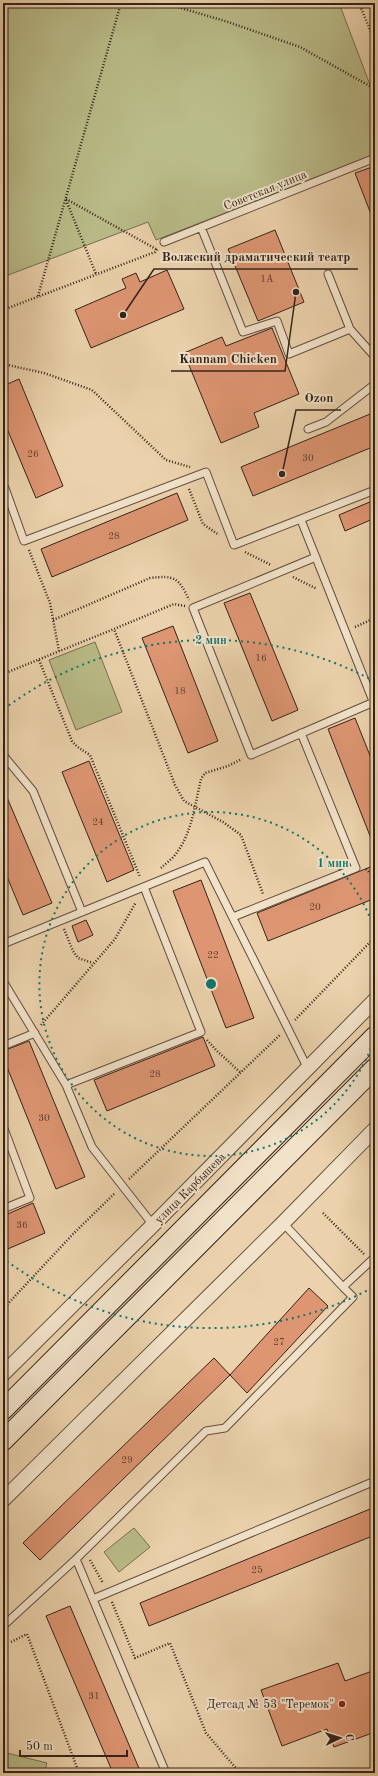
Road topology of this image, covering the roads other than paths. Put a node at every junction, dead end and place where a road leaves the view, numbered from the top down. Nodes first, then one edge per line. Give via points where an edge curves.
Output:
1 (375, 158) edge
2 (201, 227) junction
3 (164, 242) road end
4 (328, 274) dead end
5 (350, 329) junction
6 (375, 357) edge
7 (375, 384) edge
8 (308, 429) dead end
9 (3, 488) edge
10 (375, 490) edge
11 (301, 520) junction
12 (316, 557) junction
13 (374, 704) edge
14 (301, 733) junction
15 (3, 755) edge
16 (144, 887) junction
17 (82, 912) junction
18 (233, 917) junction
19 (3, 944) edge
20 (3, 981) edge
21 (375, 1000) edge
22 (35, 1033) junction
23 (375, 1036) edge
24 (3, 1046) edge
25 (375, 1068) edge
26 (308, 1069) junction
27 (66, 1085) junction
28 (3, 1126) edge
29 (375, 1129) edge
30 (3, 1209) edge
31 (283, 1223) junction
32 (153, 1225) junction
33 (373, 1259) edge
34 (343, 1287) junction
35 (3, 1374) edge
36 (3, 1410) edge
37 (3, 1441) edge
38 (375, 1481) edge
39 (3, 1500) edge
40 (76, 1559) junction
41 (94, 1599) junction
42 (3, 1626) edge
43 (166, 1773) edge

1 - 2 lane, Советская улица
2 - 3 lane, Советская улица
2 - 5 lane via 243,332 277,321 289,354
4 - 5 lane
5 - 6 lane
7 - 8 lane via 326,422
9 - 11 lane via 24,541 206,472 234,545
10 - 11 lane
11 - 12 lane
12 - 13 lane
12 - 14 lane via 193,608 251,755
13 - 14 lane
14 - 18 lane via 356,868
15 - 17 lane via 33,791
16 - 17 lane
16 - 18 lane via 205,862
16 - 27 lane via 201,1032
17 - 19 lane
18 - 26 lane
20 - 22 lane
21 - 26 street, улица Карбышева
22 - 24 lane
22 - 27 lane
23 - 36 street, улица Карбышева
25 - 37 street
26 - 32 street, улица Карбышева
27 - 32 lane via 92,1147
28 - 30 lane via 30,1198
29 - 31 street
31 - 34 lane
31 - 39 street
32 - 35 street, улица Карбышева
33 - 34 lane
34 - 40 lane via 353,1297 225,1428 206,1431
38 - 41 lane
40 - 41 lane
40 - 42 lane
41 - 43 lane

